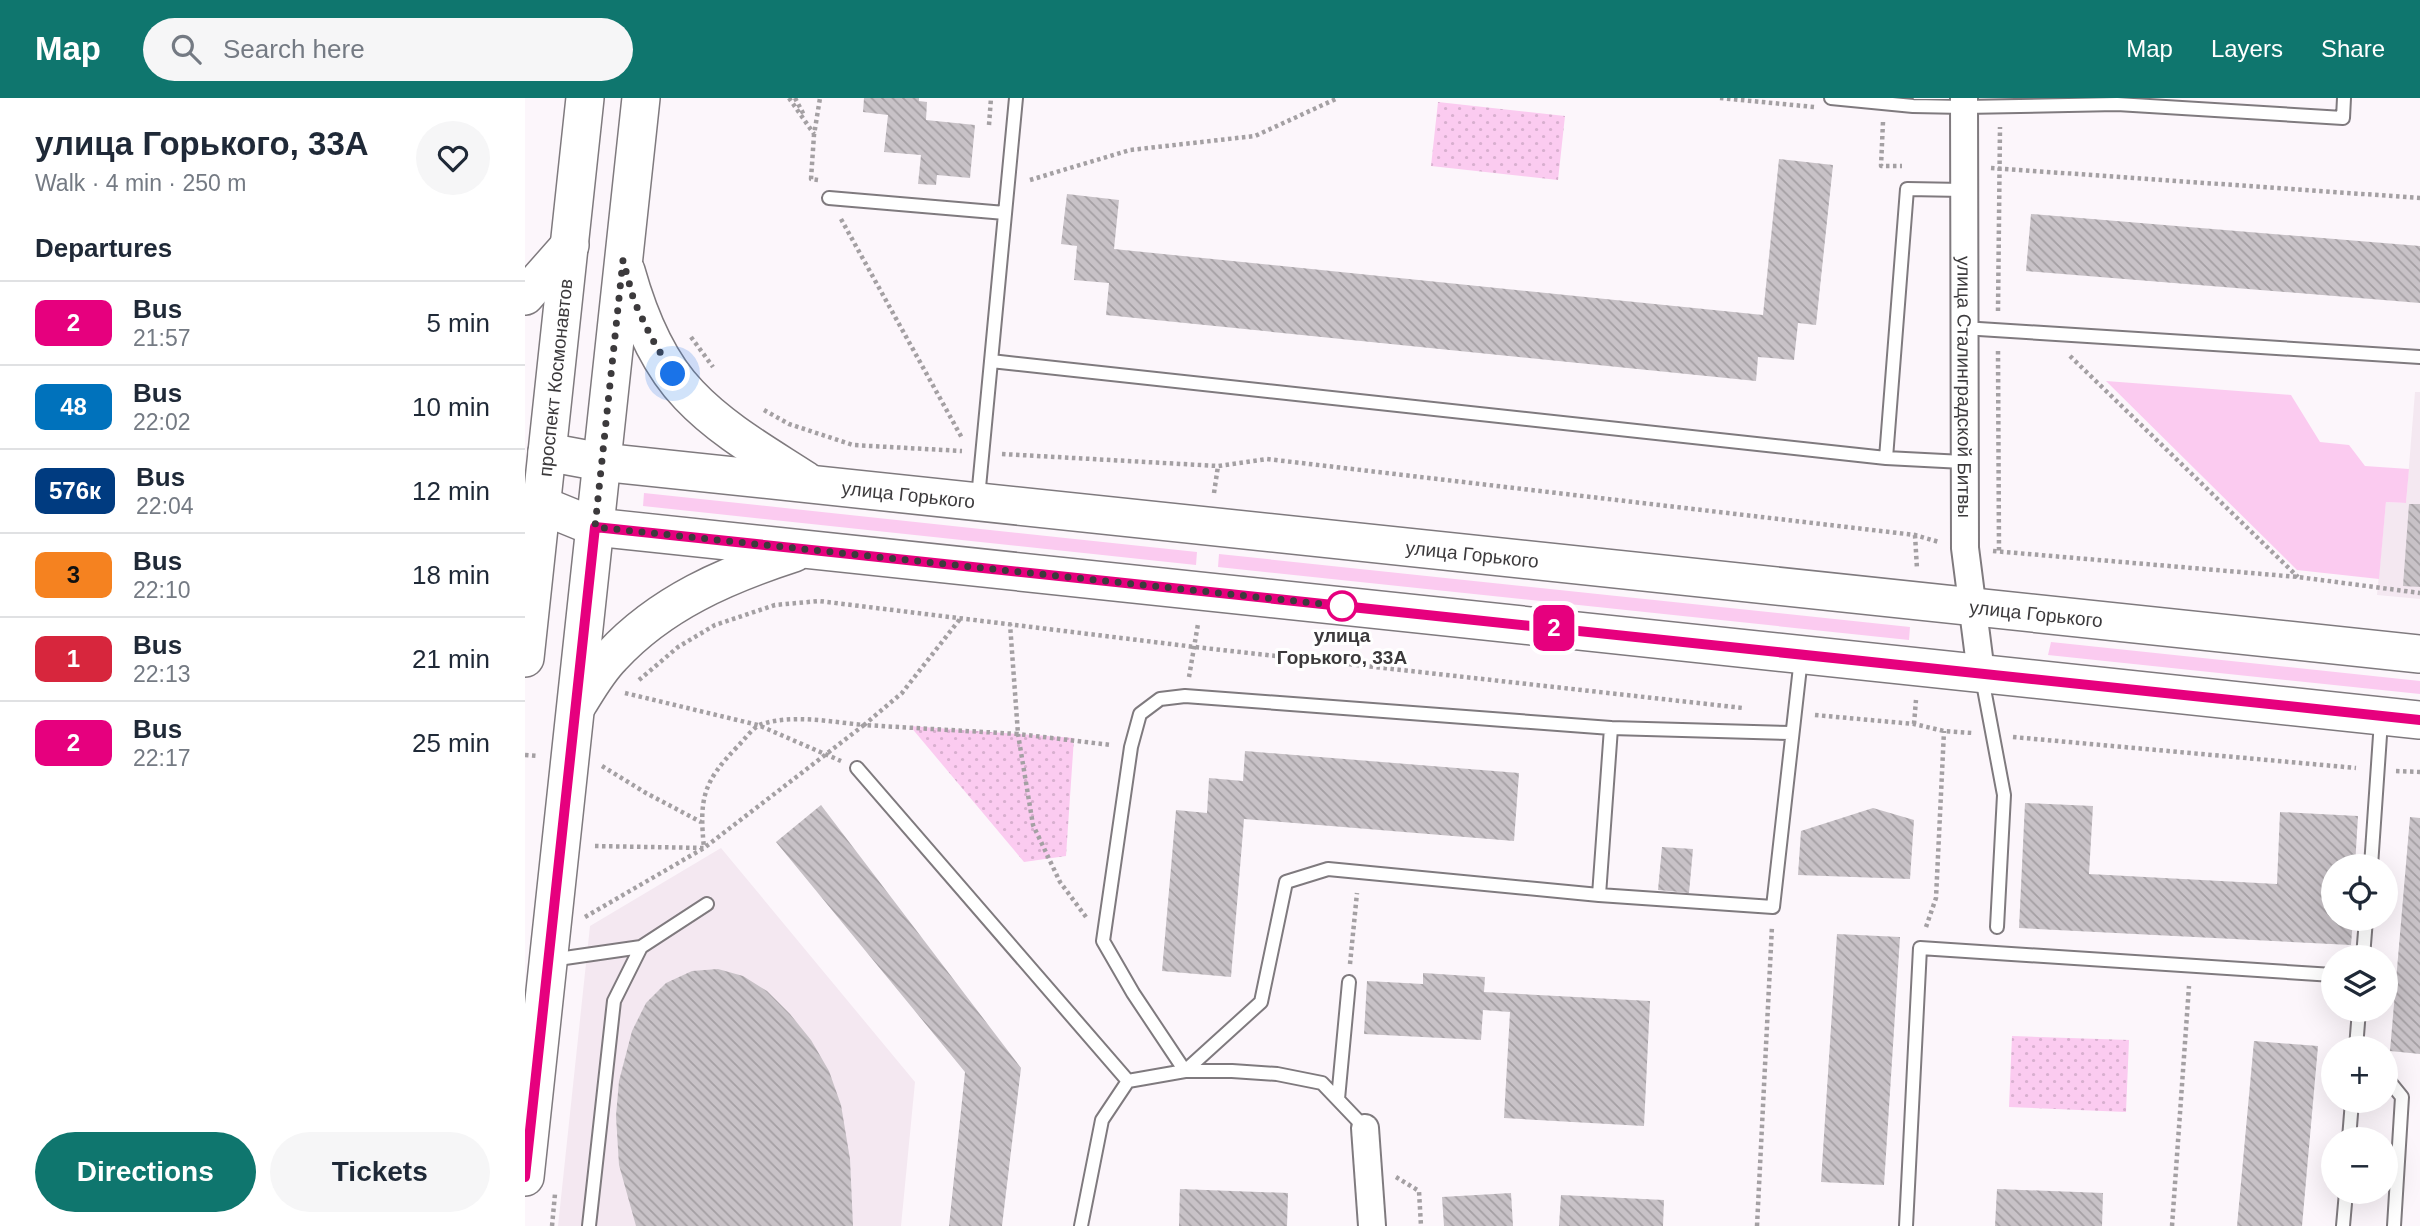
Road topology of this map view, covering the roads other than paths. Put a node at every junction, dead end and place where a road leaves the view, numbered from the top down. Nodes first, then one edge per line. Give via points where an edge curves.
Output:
1 (585, 98) edge
2 (641, 98) edge
3 (1016, 98) edge
4 (1831, 98) edge
5 (2344, 98) edge
6 (2117, 101) edge
7 (1964, 103) edge
8 (1964, 179) junction
9 (829, 198) road end
10 (1005, 213) junction
11 (570, 245) junction
12 (623, 260) junction
13 (525, 296) edge
14 (1963, 328) junction
15 (2420, 357) edge
16 (991, 361) junction
17 (536, 449) edge
18 (1886, 458) junction
19 (601, 462) junction
20 (1963, 463) junction
21 (812, 485) junction
22 (533, 501) edge
23 (978, 502) junction
24 (595, 527) junction
25 (807, 549) junction
26 (1972, 607) junction
27 (1801, 654) junction
28 (2420, 654) edge
29 (525, 658) edge
30 (1981, 673) junction
31 (575, 708) junction
32 (2382, 717) junction
33 (2420, 720) edge
34 (1611, 728) junction
35 (1791, 733) junction
36 (857, 768) road end
37 (2372, 854) edge
38 (1599, 895) junction
39 (707, 904) dead end
40 (1997, 927) dead end
41 (641, 947) junction
42 (548, 961) junction
43 (2321, 974) edge
44 (1349, 982) road end
45 (1185, 1071) junction
46 (1128, 1081) junction
47 (2398, 1092) edge
48 (1338, 1099) junction
49 (1365, 1128) joint
50 (525, 1177) edge
51 (2345, 1204) edge
52 (589, 1226) edge
53 (1081, 1226) edge
54 (1372, 1226) edge
55 (1906, 1226) edge
56 (2343, 1226) edge
57 (2394, 1226) edge

1 - 11 main road, проспект Космонавтов
2 - 12 main road
3 - 10 lane
4 - 7 lane via 1913,106
5 - 6 lane via 2343,118
6 - 7 lane
7 - 8 street, улица Сталинградской Битвы
8 - 14 street, улица Сталинградской Битвы
8 - 18 lane via 1907,188
9 - 10 lane
10 - 16 lane
11 - 13 main road
11 - 17 main road, проспект Космонавтов
12 - 19 main road
12 - 21 main road via 634,301 651,337 688,394 744,441
14 - 15 lane
14 - 20 street, улица Сталинградской Битвы
16 - 18 lane
16 - 23 lane
17 - 19 main road, улица Горького
17 - 22 main road, проспект Космонавтов
18 - 20 lane
19 - 21 main road, улица Горького
19 - 24 main road
20 - 26 street, улица Сталинградской Битвы
21 - 23 main road, улица Горького
22 - 24 main road
22 - 29 main road, проспект Космонавтов
23 - 26 main road, улица Горького
24 - 25 main road
24 - 31 main road
25 - 27 main road
25 - 31 main road via 740,570 647,622 605,663
26 - 28 main road, улица Горького
26 - 30 street, улица Сталинградской Битвы
27 - 30 main road
27 - 35 lane
30 - 32 main road
30 - 40 lane via 2004,795
31 - 42 main road
32 - 33 main road
32 - 37 lane
34 - 35 lane
34 - 38 lane
34 - 45 lane via 1185,696 1160,699 1140,714 1131,747 1103,941
35 - 38 lane via 1773,907
36 - 46 lane
38 - 45 lane via 1328,869 1286,882 1261,1002
39 - 41 lane
41 - 42 lane
41 - 52 lane via 614,1001
42 - 50 main road
43 - 55 lane via 1920,948
44 - 48 lane
45 - 46 lane
45 - 48 lane via 1277,1074 1322,1083
46 - 53 lane via 1102,1120
47 - 57 lane via 2402,1097
48 - 49 lane
49 - 54 street
51 - 56 lane

